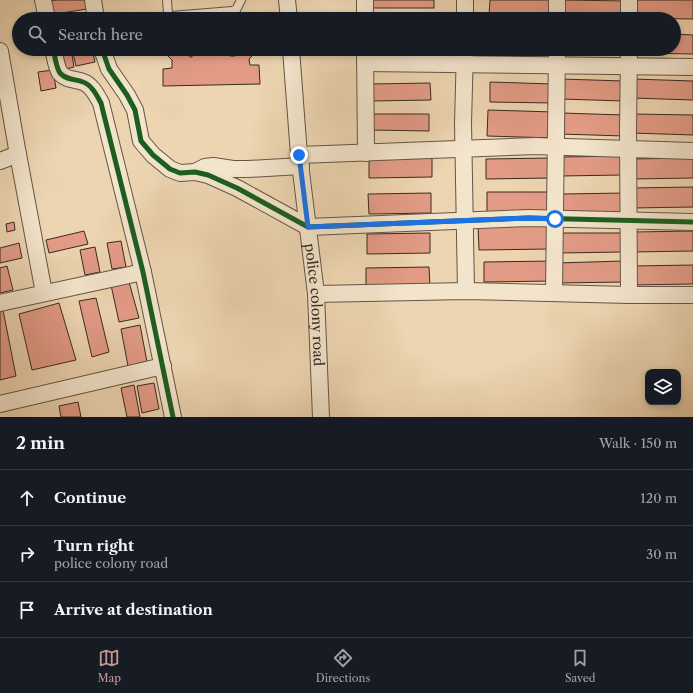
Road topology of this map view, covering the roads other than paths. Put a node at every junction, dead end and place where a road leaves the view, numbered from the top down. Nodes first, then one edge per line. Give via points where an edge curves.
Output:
1 (44, 0) edge
2 (93, 0) edge
3 (167, 0) edge
4 (241, 0) edge
5 (287, 0) edge
6 (365, 0) edge
7 (465, 0) edge
8 (557, 0) edge
9 (629, 0) edge
10 (46, 12) edge
11 (95, 12) edge
12 (168, 12) edge
13 (220, 12) edge
14 (288, 12) edge
15 (365, 12) edge
16 (465, 12) edge
17 (557, 12) edge
18 (629, 12) edge
19 (0, 52) edge
20 (55, 56) edge
21 (104, 56) edge
22 (292, 56) edge
23 (365, 56) edge
24 (465, 56) edge
25 (557, 56) edge
26 (629, 56) edge
27 (464, 65) junction
28 (557, 66) junction
29 (629, 67) junction
30 (693, 67) edge
31 (556, 147) junction
32 (628, 148) junction
33 (463, 149) junction
34 (693, 150) edge
35 (366, 153) junction
36 (18, 154) junction
37 (0, 161) edge
38 (300, 161) junction
39 (195, 172) junction
40 (555, 219) junction
41 (629, 220) junction
42 (464, 221) junction
43 (693, 222) edge
44 (308, 227) junction
45 (143, 272) junction
46 (466, 290) junction
47 (44, 293) junction
48 (554, 293) junction
49 (316, 294) junction
50 (629, 295) junction
51 (693, 295) edge
52 (0, 303) edge
53 (163, 366) junction
54 (0, 404) edge
55 (173, 417) edge
56 (322, 417) edge

1 - 10 street
2 - 11 street
3 - 12 lane
4 - 13 lane via 236,10
5 - 14 street
6 - 15 street
7 - 16 street
8 - 17 street
9 - 18 street
19 - 36 street
20 - 45 street via 59,72 69,79 85,83 96,93 101,103
21 - 39 street via 109,69 135,110 142,141 153,155 170,169 180,173
22 - 38 street, police colony road
23 - 27 street
23 - 35 street
24 - 27 street
25 - 28 street
26 - 29 street
27 - 28 street
27 - 33 street
28 - 29 street
28 - 31 street
29 - 30 street
29 - 32 street
31 - 32 street
31 - 33 street
31 - 40 street
32 - 34 street
32 - 41 street
33 - 35 street
33 - 42 street
35 - 38 street
36 - 37 street
36 - 47 street
38 - 39 street via 240,169 213,166
38 - 44 street, police colony road
39 - 44 street via 237,188
40 - 41 street
40 - 42 street
40 - 48 street
41 - 43 street
41 - 50 street
42 - 44 street
42 - 46 street
44 - 49 street, police colony road
45 - 47 street
45 - 53 street
46 - 48 street
46 - 49 street
47 - 52 street
48 - 50 street
49 - 56 street, police colony road
50 - 51 street
53 - 54 street
53 - 55 street

